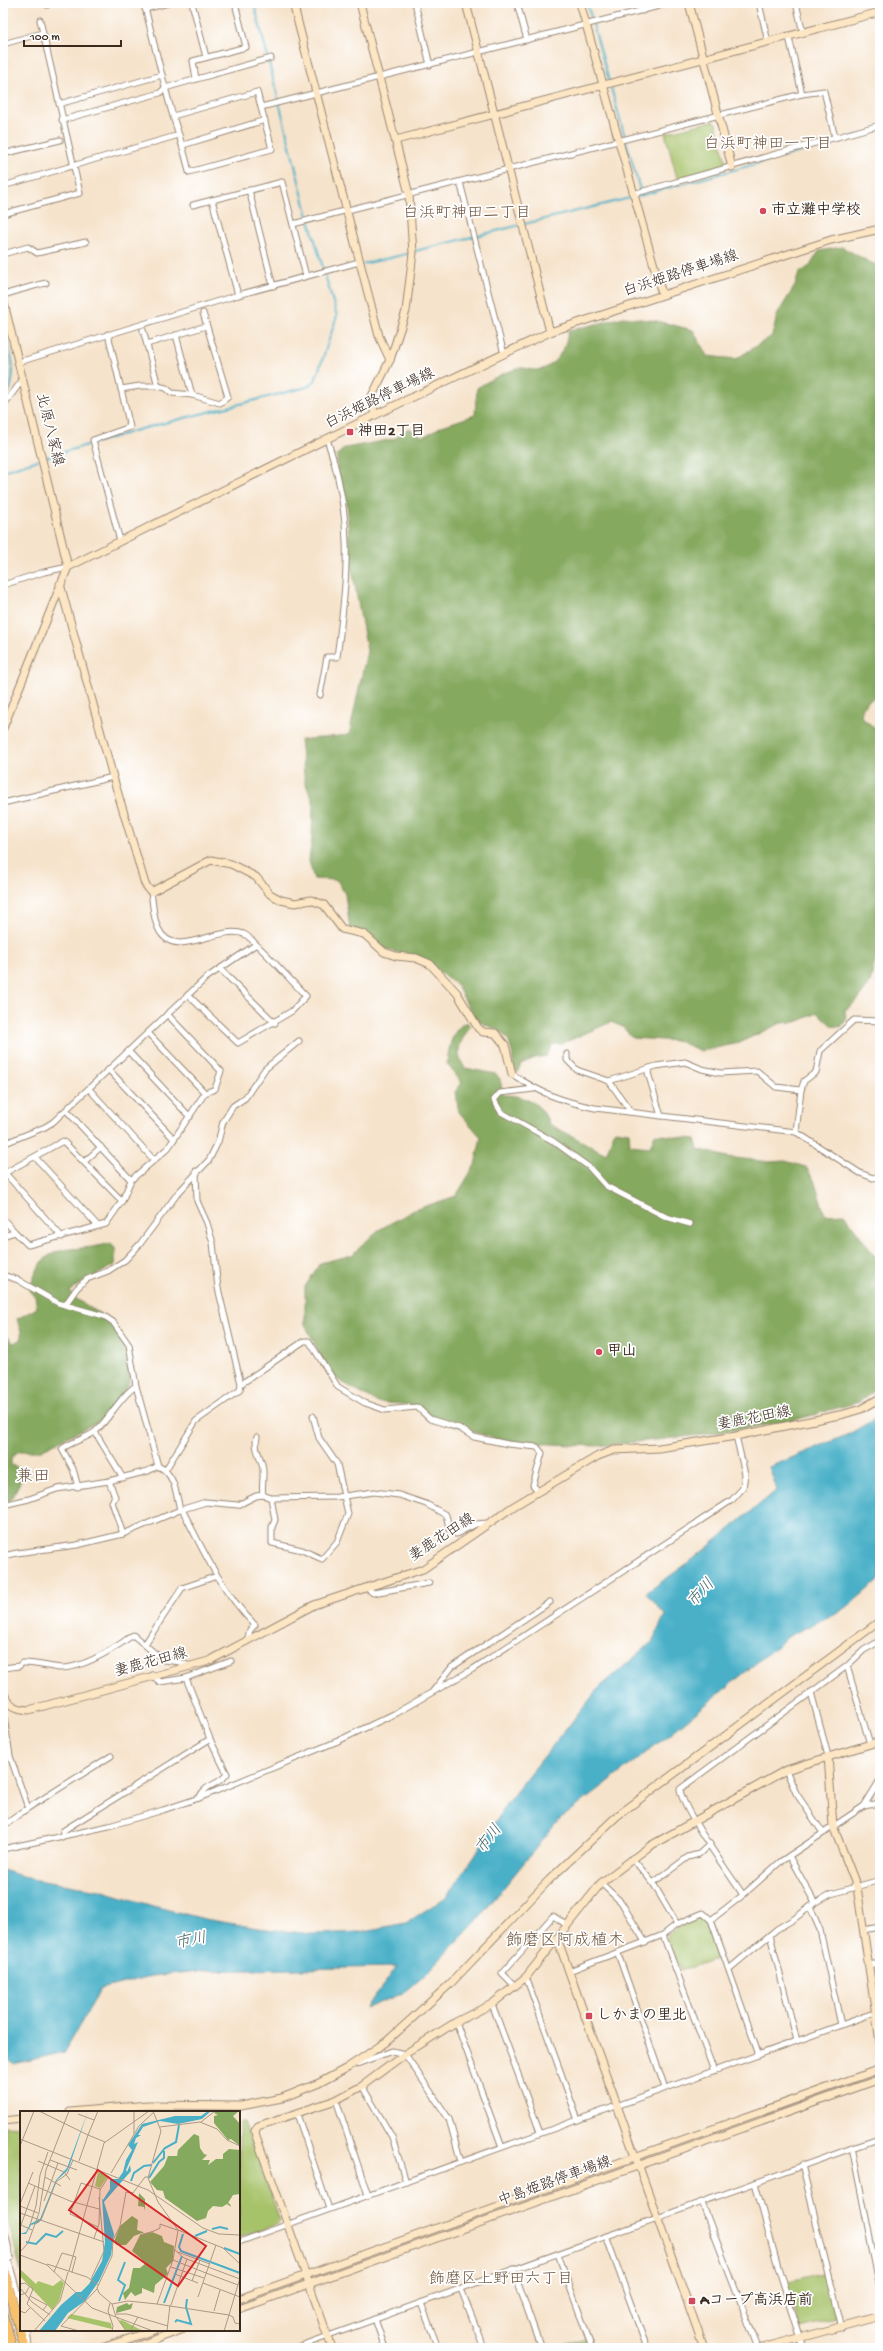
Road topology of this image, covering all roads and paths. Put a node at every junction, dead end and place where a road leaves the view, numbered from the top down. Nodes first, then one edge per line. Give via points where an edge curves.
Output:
1 (144, 3) edge
2 (168, 3) edge
3 (192, 3) edge
4 (235, 3) edge
5 (294, 3) edge
6 (360, 3) edge
7 (415, 3) edge
8 (466, 3) edge
9 (518, 3) edge
10 (580, 3) edge
11 (640, 3) edge
12 (671, 3) edge
13 (690, 3) edge
14 (759, 3) edge
15 (796, 3) edge
16 (145, 9) junction
17 (642, 11) junction
18 (880, 14) edge
19 (40, 20) dead end
20 (586, 25) junction
21 (42, 33) junction
22 (803, 33) junction
23 (789, 37) junction
24 (527, 40) junction
25 (768, 42) junction
26 (3, 44) edge
27 (479, 53) junction
28 (206, 57) junction
29 (271, 58) dead end
30 (704, 59) junction
31 (430, 66) junction
32 (162, 75) junction
33 (379, 78) junction
34 (196, 79) junction
35 (603, 85) junction
36 (165, 88) junction
37 (317, 94) junction
38 (802, 94) junction
39 (59, 104) junction
40 (261, 107) junction
41 (494, 112) junction
42 (173, 116) junction
43 (718, 116) junction
44 (62, 120) junction
45 (265, 120) junction
46 (880, 125) edge
47 (180, 135) junction
48 (834, 138) junction
49 (60, 140) dead end
50 (396, 140) junction
51 (619, 141) junction
52 (183, 145) junction
53 (3, 154) edge
54 (74, 166) junction
55 (732, 167) junction
56 (509, 170) junction
57 (460, 182) junction
58 (3, 186) edge
59 (249, 190) junction
60 (409, 194) junction
61 (634, 196) junction
62 (212, 200) junction
63 (192, 205) dead end
64 (346, 210) junction
65 (3, 214) edge
66 (294, 224) junction
67 (880, 229) edge
68 (86, 242) dead end
69 (3, 254) edge
70 (359, 262) junction
71 (306, 276) junction
72 (46, 282) dead end
73 (273, 286) junction
74 (662, 294) junction
75 (3, 295) edge
76 (238, 295) junction
77 (3, 299) edge
78 (203, 314) dead end
79 (206, 326) junction
80 (143, 330) dead end
81 (550, 332) junction
82 (108, 334) junction
83 (176, 335) junction
84 (147, 344) junction
85 (504, 354) junction
86 (390, 360) junction
87 (18, 362) junction
88 (23, 379) junction
89 (158, 386) junction
90 (122, 389) junction
91 (192, 395) junction
92 (3, 406) edge
93 (375, 415) junction
94 (327, 439) junction
95 (120, 541) junction
96 (68, 567) junction
97 (60, 584) junction
98 (3, 585) edge
99 (320, 695) dead end
100 (6, 713) edge
101 (3, 728) edge
102 (113, 777) junction
103 (3, 804) edge
104 (151, 892) junction
105 (255, 944) junction
106 (220, 969) junction
107 (188, 994) junction
108 (167, 1014) junction
109 (880, 1021) edge
110 (275, 1023) junction
111 (148, 1033) junction
112 (299, 1041) dead end
113 (128, 1052) junction
114 (567, 1054) dead end
115 (650, 1068) junction
116 (109, 1070) junction
117 (512, 1074) joint
118 (609, 1081) junction
119 (89, 1089) junction
120 (534, 1089) junction
121 (801, 1090) junction
122 (205, 1093) junction
123 (66, 1111) junction
124 (631, 1112) junction
125 (660, 1116) junction
126 (190, 1117) junction
127 (796, 1132) junction
128 (174, 1139) junction
129 (3, 1144) edge
130 (101, 1147) junction
131 (35, 1157) junction
132 (154, 1160) junction
133 (84, 1162) junction
134 (196, 1171) junction
135 (4, 1174) edge
136 (880, 1176) edge
137 (131, 1180) junction
138 (122, 1201) junction
139 (3, 1218) edge
140 (690, 1224) dead end
141 (98, 1226) junction
142 (15, 1232) junction
143 (3, 1236) edge
144 (62, 1237) junction
145 (3, 1275) edge
146 (65, 1305) junction
147 (240, 1384) junction
148 (136, 1386) junction
149 (880, 1398) edge
150 (313, 1416) dead end
151 (95, 1432) junction
152 (736, 1436) junction
153 (257, 1437) dead end
154 (158, 1466) junction
155 (166, 1469) junction
156 (123, 1478) junction
157 (109, 1481) junction
158 (78, 1487) junction
159 (538, 1491) junction
160 (263, 1495) junction
161 (343, 1496) junction
162 (271, 1498) junction
163 (3, 1505) edge
164 (180, 1510) junction
165 (488, 1523) junction
166 (123, 1534) junction
167 (3, 1556) edge
168 (217, 1576) junction
169 (429, 1583) dead end
170 (367, 1588) junction
171 (550, 1602) dead end
172 (880, 1621) edge
173 (247, 1641) junction
174 (880, 1641) edge
175 (145, 1644) junction
176 (208, 1661) junction
177 (231, 1661) dead end
178 (191, 1666) junction
179 (847, 1666) junction
180 (3, 1668) edge
181 (214, 1668) junction
182 (152, 1675) junction
183 (186, 1678) junction
184 (3, 1691) edge
185 (433, 1692) junction
186 (811, 1692) junction
187 (3, 1709) edge
188 (210, 1739) junction
189 (880, 1741) edge
190 (870, 1744) junction
191 (110, 1756) dead end
192 (828, 1756) junction
193 (786, 1770) junction
194 (880, 1780) edge
195 (199, 1798) junction
196 (880, 1803) edge
197 (864, 1806) junction
198 (28, 1808) junction
199 (694, 1821) junction
200 (3, 1826) edge
201 (833, 1826) junction
202 (823, 1833) junction
203 (62, 1837) junction
204 (710, 1844) junction
205 (3, 1849) edge
206 (789, 1856) junction
207 (632, 1858) junction
208 (880, 1880) edge
209 (601, 1883) junction
210 (653, 1883) junction
211 (857, 1887) junction
212 (742, 1895) junction
213 (815, 1903) junction
214 (810, 1907) junction
215 (711, 1920) junction
216 (677, 1924) junction
217 (567, 1925) junction
218 (880, 1927) edge
219 (863, 1930) junction
220 (663, 1935) junction
221 (770, 1935) junction
222 (557, 1938) junction
223 (645, 1942) junction
224 (618, 1954) junction
225 (880, 1963) edge
226 (868, 1965) junction
227 (729, 1968) junction
228 (569, 1971) junction
229 (526, 1977) junction
230 (515, 1986) junction
231 (492, 2004) junction
232 (877, 2012) edge
233 (456, 2022) junction
234 (841, 2025) junction
235 (797, 2041) junction
236 (880, 2042) edge
237 (404, 2054) junction
238 (759, 2055) junction
239 (347, 2068) junction
240 (880, 2069) edge
241 (714, 2071) junction
242 (880, 2079) edge
243 (362, 2086) junction
244 (665, 2088) junction
245 (336, 2100) junction
246 (618, 2105) junction
247 (81, 2111) edge
248 (297, 2114) junction
249 (20, 2118) edge
250 (578, 2120) junction
251 (3, 2121) edge
252 (540, 2133) junction
253 (880, 2138) edge
254 (502, 2147) junction
255 (852, 2147) junction
256 (636, 2156) junction
257 (461, 2162) junction
258 (802, 2165) junction
259 (639, 2166) junction
260 (406, 2182) junction
261 (755, 2183) junction
262 (368, 2195) junction
263 (702, 2203) junction
264 (329, 2209) junction
265 (659, 2218) junction
266 (3, 2224) edge
267 (288, 2224) junction
268 (606, 2236) junction
269 (3, 2241) edge
270 (240, 2242) edge
271 (558, 2254) junction
272 (3, 2268) edge
273 (513, 2269) junction
274 (306, 2274) junction
275 (310, 2284) junction
276 (15, 2285) junction
277 (461, 2288) junction
278 (880, 2290) edge
279 (240, 2299) edge
280 (20, 2302) edge
281 (421, 2303) junction
282 (240, 2309) edge
283 (3, 2314) edge
284 (880, 2316) edge
285 (375, 2319) junction
286 (842, 2328) junction
287 (20, 2330) edge
288 (20, 2331) edge
289 (27, 2331) edge
290 (151, 2331) edge
291 (178, 2331) edge
292 (328, 2336) junction
293 (800, 2338) junction
294 (12, 2348) edge
295 (25, 2348) edge
296 (29, 2348) edge
297 (102, 2348) edge
298 (132, 2348) edge
299 (296, 2348) edge
300 (332, 2348) edge
301 (385, 2348) edge
302 (438, 2348) edge
303 (484, 2348) edge
304 (541, 2348) edge
305 (592, 2348) edge
306 (647, 2348) edge
307 (704, 2348) edge
308 (758, 2348) edge
309 (762, 2348) edge
310 (804, 2348) edge

1 - 16 street
2 - 16 street
3 - 28 street
4 - 28 street via 246,47
5 - 37 street
6 - 33 street
7 - 31 street
8 - 27 street
9 - 24 street
10 - 20 street
11 - 17 street
12 - 17 street
13 - 30 street
14 - 25 street
15 - 22 street
16 - 32 street
17 - 20 street
18 - 22 street
19 - 21 street
20 - 24 street
20 - 35 street
21 - 26 street
21 - 39 street
22 - 23 street
23 - 25 street
23 - 38 street
24 - 27 street
25 - 30 street
27 - 31 street
27 - 41 street
28 - 34 street via 193,61
29 - 34 street
30 - 35 street
30 - 43 street
31 - 33 street
32 - 36 street
32 - 39 street
33 - 37 street
33 - 50 street
34 - 36 street
35 - 41 street
35 - 51 street
36 - 42 street
36 - 44 street via 160,93
37 - 40 street
37 - 64 street
38 - 43 street
38 - 48 street via 824,91
39 - 44 street
40 - 42 street via 257,92
40 - 45 street
41 - 50 street
41 - 56 street
42 - 47 street
43 - 51 street
43 - 55 street
44 - 54 street
45 - 52 street
45 - 52 street via 272,149 189,172
46 - 48 street
47 - 52 street
47 - 54 street
48 - 55 street
49 - 53 street
50 - 60 street
51 - 56 street
51 - 61 street
54 - 58 street
54 - 65 street via 80,193
55 - 61 street via 643,191
56 - 57 street
56 - 81 street
57 - 60 street
57 - 85 street
59 - 62 street
59 - 66 street via 282,182
59 - 73 street
60 - 64 street
60 - 86 street via 413,253 410,287 406,311
61 - 74 street
62 - 63 street
62 - 76 street
64 - 66 street
64 - 70 street
66 - 71 street
67 - 74 street, 白浜姫路停車場線 via 831,240
68 - 69 street via 37,253 28,247
70 - 71 street
70 - 86 street via 379,336
71 - 73 street
72 - 75 street
73 - 76 street
74 - 81 street, 白浜姫路停車場線
76 - 82 street
77 - 87 street, 北原八家線
78 - 79 street
79 - 83 street
79 - 91 street via 228,397 220,403
80 - 84 street
81 - 85 street, 白浜姫路停車場線
82 - 87 street
82 - 90 street
83 - 84 street
83 - 91 street
84 - 89 street
85 - 93 street, 白浜姫路停車場線
86 - 93 street via 371,398
87 - 88 street, 北原八家線
88 - 92 street
88 - 96 street, 北原八家線
89 - 90 street
89 - 91 street via 172,393
90 - 95 street via 130,427 93,440
93 - 94 street, 白浜姫路停車場線
94 - 95 street, 白浜姫路停車場線
94 - 99 street via 338,470 347,535 346,586 337,657 327,657
95 - 96 street, 白浜姫路停車場線
96 - 97 street
96 - 98 street
97 - 100 street
97 - 102 street
100 - 101 street
102 - 103 street
102 - 104 street via 145,884
104 - 105 street via 158,928 179,945 228,932 245,934
104 - 117 street via 211,860 231,864 256,877 270,894 281,900 294,903 311,900 324,905 342,929 364,934 384,952 416,958 430,964 457,993 478,1028 483,1032 495,1033 506,1045
105 - 106 street
105 - 110 street via 306,996 292,1011
106 - 107 street
106 - 110 street
107 - 108 street
107 - 110 street via 238,1043
108 - 111 street
108 - 122 street via 221,1071 215,1089
109 - 121 street via 854,1020 820,1051 816,1072 804,1081
111 - 113 street
111 - 122 street
112 - 134 street via 265,1069 245,1098 232,1106 223,1122 218,1142 209,1160
113 - 116 street
113 - 126 street
114 - 118 street via 567,1060 577,1070
115 - 118 street
115 - 121 street via 685,1062 720,1073 757,1071 776,1087
115 - 125 street via 648,1073
116 - 119 street
116 - 128 street
117 - 120 street
118 - 124 street
119 - 123 street
119 - 132 street
120 - 124 street via 562,1101
120 - 140 street via 500,1093 494,1100 501,1112 553,1141 589,1167 606,1186 666,1217
121 - 127 street
122 - 126 street
123 - 129 street via 45,1127
123 - 130 street
124 - 125 street
125 - 127 street
126 - 128 street
127 - 136 street via 860,1173 873,1178
128 - 132 street
130 - 133 street
130 - 137 street
131 - 133 street via 63,1141
131 - 135 street
131 - 141 street
132 - 137 street
133 - 138 street
134 - 146 street via 125,1260 108,1271 87,1279
134 - 147 street via 197,1201 213,1243 218,1288
135 - 144 street
137 - 138 street
138 - 141 street via 106,1224
139 - 142 street
141 - 144 street
142 - 143 street
142 - 144 street via 28,1245
145 - 146 street via 18,1280 47,1298
146 - 148 street via 104,1316 113,1322 129,1345
147 - 155 street via 240,1390 196,1421
147 - 159 street via 304,1341 309,1341 338,1387 365,1403 385,1410 417,1407 430,1420 459,1428 474,1437 537,1447 542,1453 534,1485
148 - 151 street
148 - 154 street
149 - 152 street, 妻鹿花田線 via 861,1409 844,1414
150 - 161 street via 320,1438 337,1464
151 - 156 street
151 - 158 street via 62,1449 73,1469
152 - 159 street, 妻鹿花田線 via 659,1448 614,1450 598,1456
152 - 185 street via 745,1474 743,1488 732,1500 473,1669
153 - 160 street via 255,1443 262,1464
154 - 155 street
154 - 156 street
155 - 164 street via 175,1486
156 - 157 street
157 - 158 street
157 - 166 street via 115,1497 112,1502
158 - 163 street via 57,1489
159 - 165 street, 妻鹿花田線
160 - 162 street
160 - 164 street via 238,1505 206,1502
161 - 162 street
161 - 162 street via 348,1514 346,1524 337,1542 322,1559 302,1550 272,1543 272,1527 275,1520
161 - 165 street via 374,1492 399,1495 426,1504 446,1515 450,1531 456,1534 476,1524
164 - 166 street
164 - 168 street via 183,1511
165 - 170 street, 妻鹿花田線 via 423,1569
166 - 167 street via 77,1545
168 - 173 street via 255,1625 250,1630
168 - 175 street via 182,1588
169 - 170 street via 373,1593
170 - 173 street, 妻鹿花田線 via 314,1605
171 - 185 street via 452,1667
172 - 239 street via 617,1816 549,1880 450,1984 386,2042
173 - 176 street, 妻鹿花田線
174 - 179 street via 864,1650
175 - 178 street via 163,1660
175 - 180 street via 133,1635 113,1650 74,1666 62,1668 35,1662
176 - 178 street, 妻鹿花田線
176 - 181 street
177 - 181 street
178 - 182 street, 妻鹿花田線
179 - 186 street
179 - 190 street
181 - 183 street
182 - 183 street via 160,1682
182 - 184 street, 妻鹿花田線 via 29,1710 10,1705
183 - 188 street
185 - 195 street via 338,1741
186 - 192 street
186 - 199 street via 683,1785 680,1797
187 - 198 street via 10,1756
188 - 195 street via 227,1774 223,1780 203,1789
188 - 203 street via 68,1827 63,1831
189 - 190 street
190 - 192 street
191 - 198 street
192 - 193 street
192 - 201 street
193 - 199 street
193 - 202 street via 796,1793
194 - 197 street
195 - 203 street via 109,1826
196 - 197 street
197 - 201 street
198 - 200 street
199 - 204 street
199 - 207 street
201 - 202 street
201 - 211 street
202 - 206 street
203 - 205 street
204 - 210 street via 699,1854 688,1857
204 - 212 street
206 - 212 street
206 - 213 street
207 - 209 street
207 - 210 street
208 - 211 street
209 - 217 street
209 - 223 street via 620,1902
210 - 216 street
211 - 213 street via 831,1894
211 - 219 street
212 - 215 street
213 - 214 street
214 - 221 street
214 - 234 street via 820,1930
215 - 216 street via 703,1913
215 - 227 street
216 - 220 street
217 - 222 street
217 - 230 street via 553,1916 519,1952 502,1973
218 - 219 street
219 - 226 street
220 - 223 street
220 - 241 street
221 - 227 street
221 - 235 street
222 - 228 street
222 - 229 street
223 - 224 street
224 - 228 street
224 - 244 street
225 - 226 street
226 - 232 street
227 - 238 street
228 - 246 street
229 - 230 street
229 - 250 street
230 - 231 street
231 - 233 street
231 - 252 street
232 - 234 street
232 - 236 street
233 - 237 street
233 - 254 street
234 - 235 street
235 - 238 street
237 - 239 street via 392,2051
237 - 243 street
237 - 257 street via 449,2119
238 - 241 street
239 - 247 street via 282,2098 241,2106 148,2105
240 - 256 street, 中島姫路停車場線
241 - 244 street
242 - 259 street, 中島姫路停車場線
243 - 245 street
243 - 260 street via 392,2137
244 - 246 street
245 - 248 street
245 - 262 street
246 - 250 street
246 - 256 street
248 - 264 street
248 - 267 street via 258,2126 255,2131
249 - 251 street
250 - 252 street
252 - 254 street
253 - 255 street
254 - 257 street
255 - 258 street
255 - 278 street
256 - 259 street
256 - 274 street, 中島姫路停車場線
257 - 260 street
258 - 261 street
258 - 286 street
259 - 265 street
259 - 275 street, 中島姫路停車場線
260 - 262 street
261 - 263 street
261 - 293 street
262 - 264 street
263 - 265 street
263 - 308 street
264 - 267 street
265 - 268 street
265 - 307 street
266 - 276 street
267 - 270 street
267 - 274 street
268 - 271 street
268 - 306 street
269 - 276 street
271 - 273 street
271 - 305 street
272 - 287 highway
273 - 277 street
273 - 304 street
274 - 275 street
274 - 279 street, 中島姫路停車場線
275 - 282 street, 中島姫路停車場線
275 - 292 street
276 - 280 street
277 - 281 street
277 - 303 street
281 - 285 street
281 - 302 street
283 - 294 highway
284 - 286 street
285 - 292 street
285 - 301 street
286 - 293 street
288 - 295 highway
289 - 296 street
290 - 297 street
291 - 298 street
292 - 299 street
292 - 300 street
293 - 309 street
293 - 310 street

